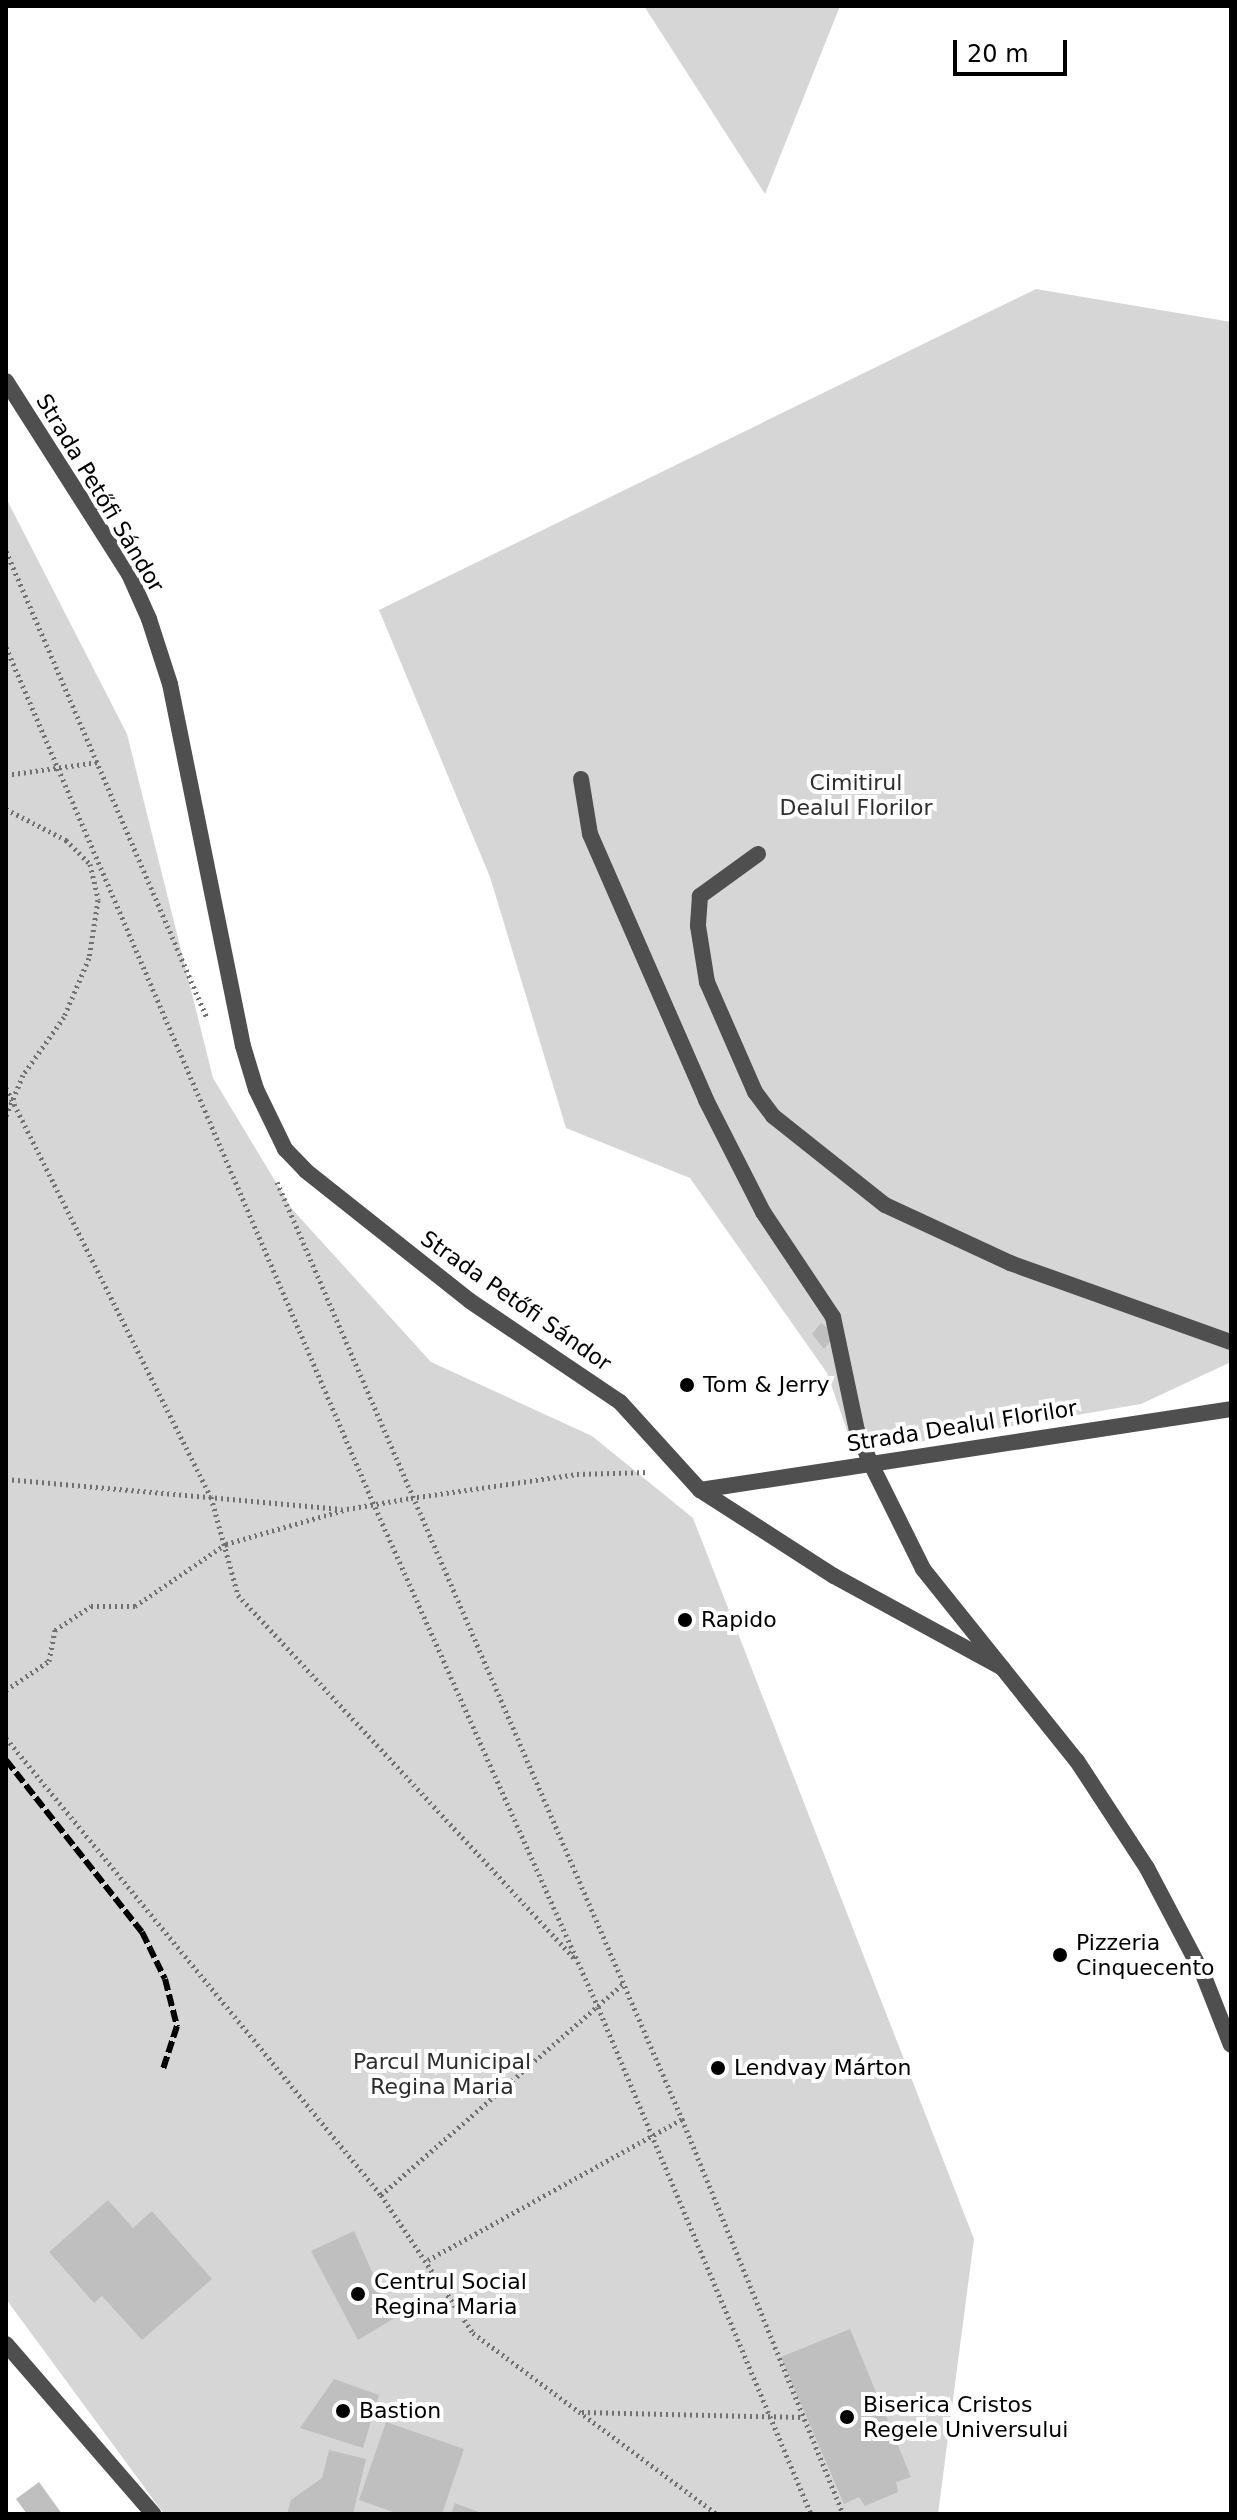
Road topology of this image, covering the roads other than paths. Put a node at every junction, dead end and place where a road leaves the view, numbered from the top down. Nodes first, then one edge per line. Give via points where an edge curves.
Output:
1 (6, 381) edge
2 (581, 779) dead end
3 (758, 854) dead end
4 (1231, 1342) edge
5 (1231, 1409) edge
6 (870, 1462) junction
7 (700, 1490) junction
8 (1003, 1668) junction
9 (1231, 2045) edge
10 (6, 2344) edge
11 (153, 2514) edge

1 - 7 street, Strada Petőfi Sándor via 129,574 149,619 170,684 243,1046 256,1089 285,1149 470,1301 620,1402
2 - 6 street via 590,834 706,1100 763,1212 833,1317 857,1431
3 - 4 street via 700,896 698,926 707,982 755,1092 773,1116 823,1161 885,1205 1010,1263
5 - 6 street, Strada Dealul Florilor
6 - 7 street, Strada Dealul Florilor
6 - 8 street via 923,1569
7 - 8 street, Strada Petőfi Sándor via 834,1576
8 - 9 street, Strada Petőfi Sándor via 1077,1761 1147,1868 1203,1974
10 - 11 street

